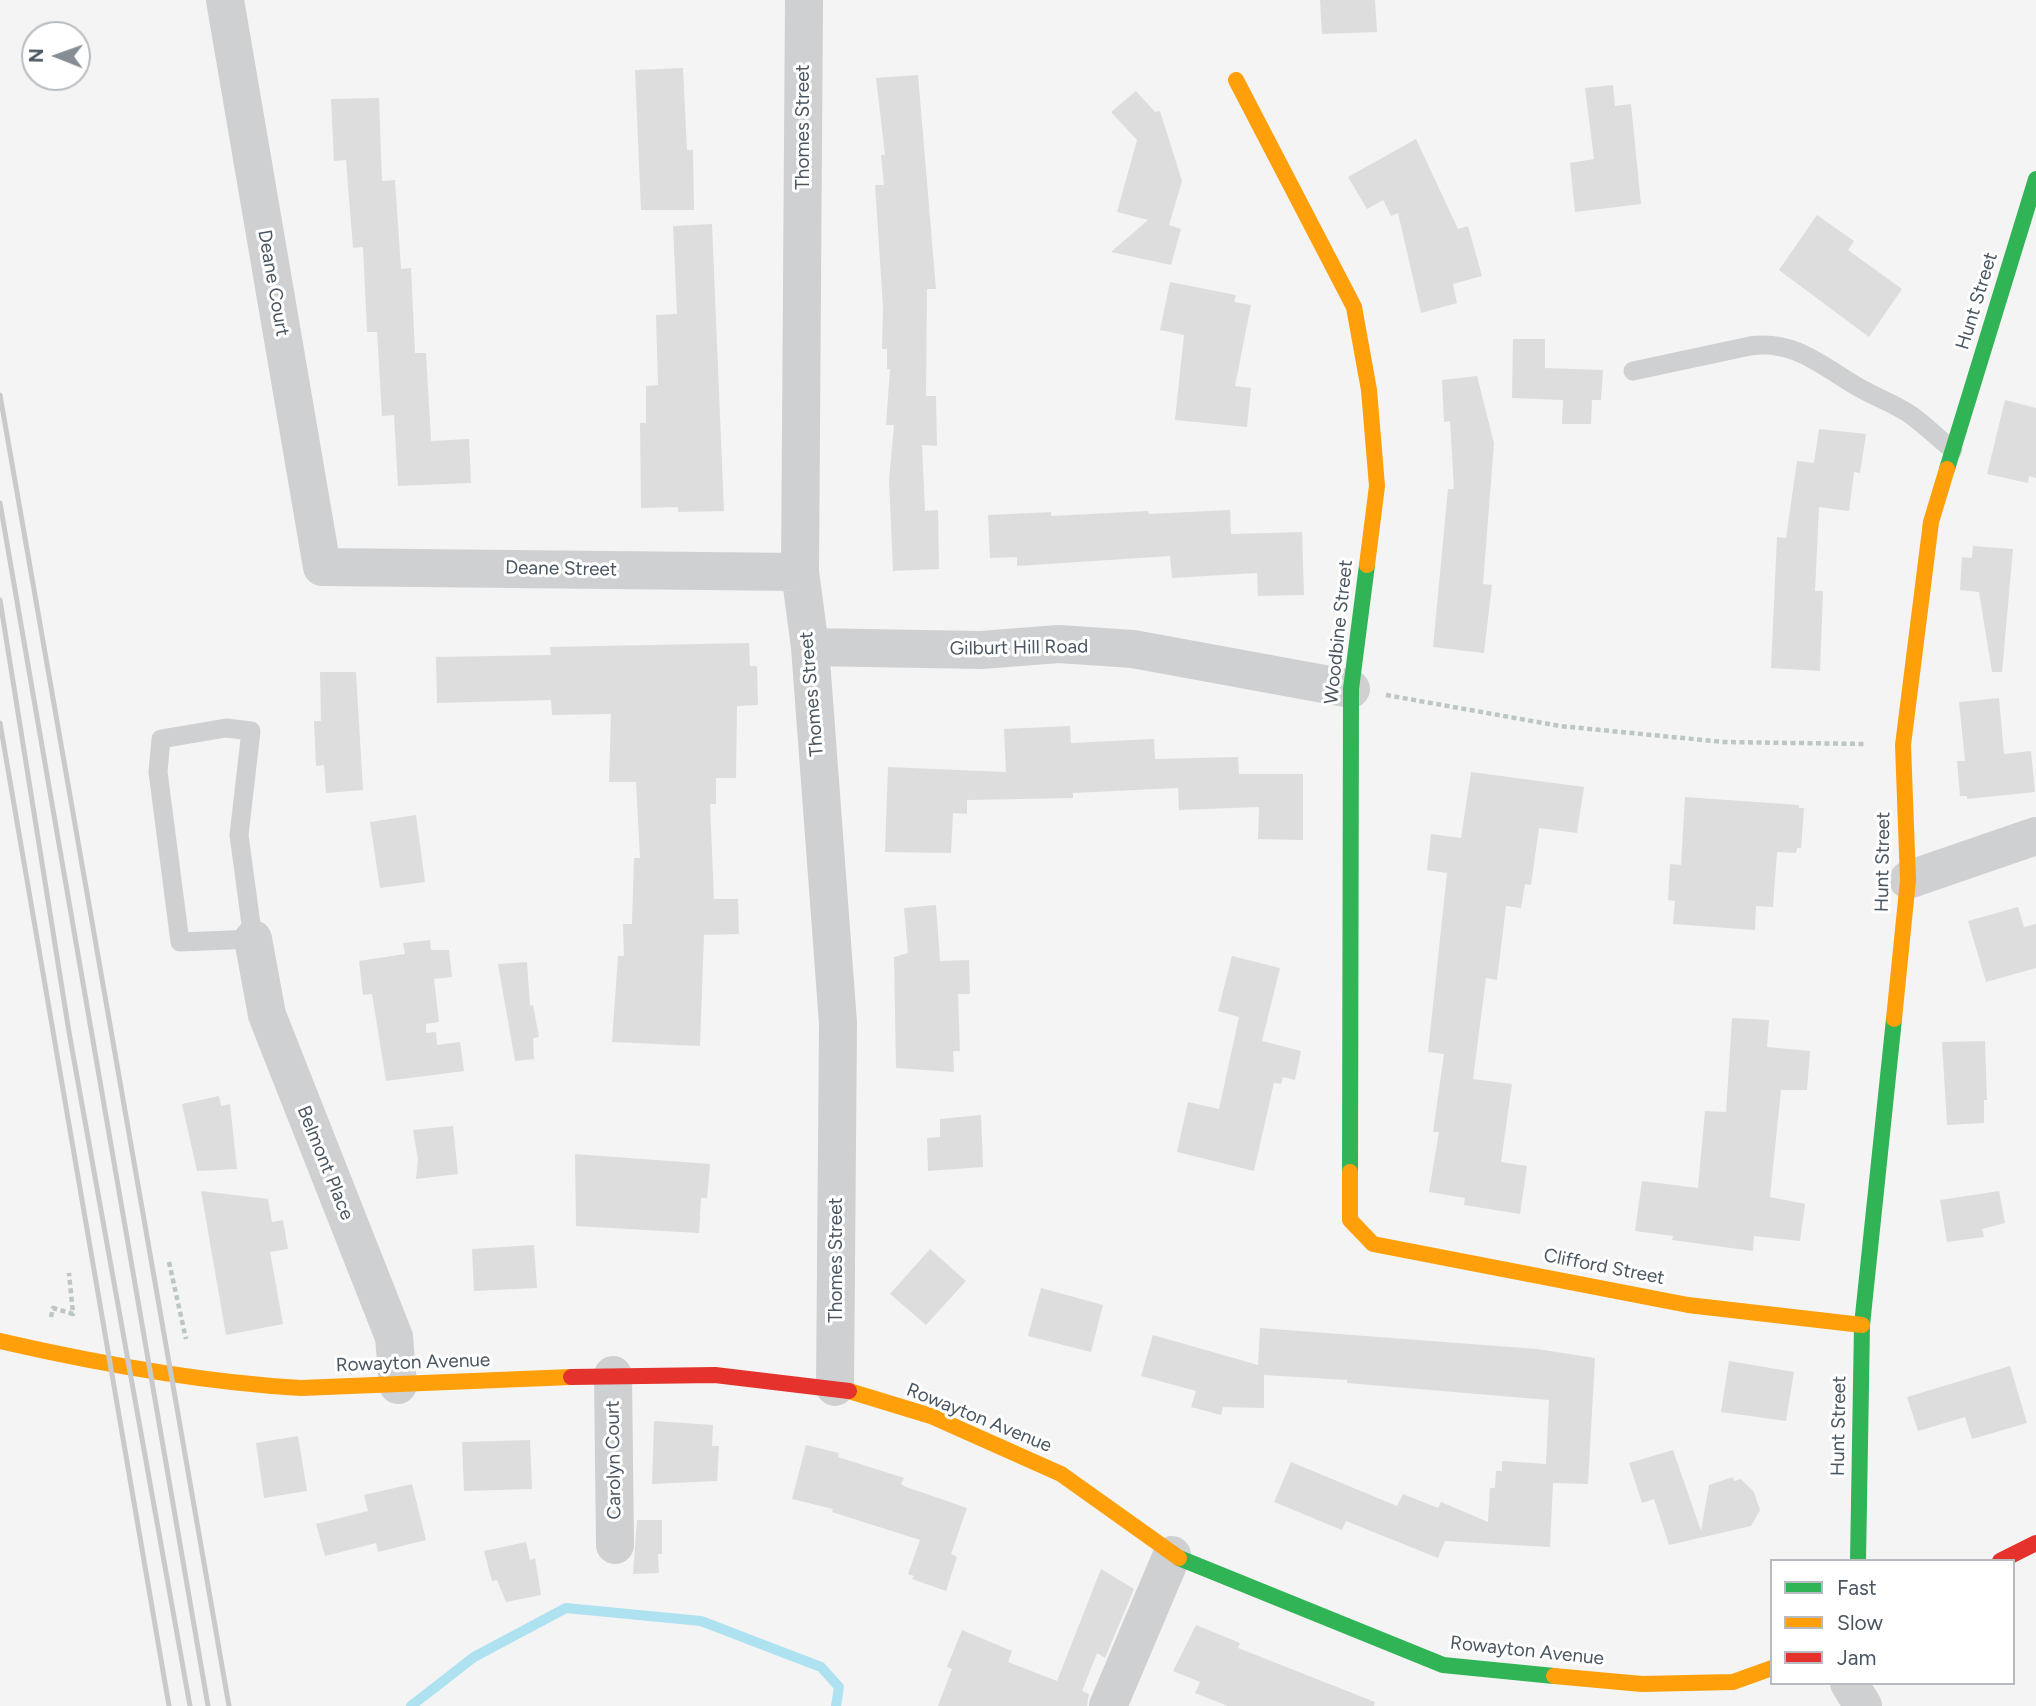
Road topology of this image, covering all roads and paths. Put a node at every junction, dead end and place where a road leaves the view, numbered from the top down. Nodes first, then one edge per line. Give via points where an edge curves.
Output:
1 (225, 0) edge
2 (804, 0) edge
3 (1236, 80) dead end
4 (2036, 179) edge
5 (1633, 372) dead end
6 (1953, 450) junction
7 (322, 567) joint
8 (800, 572) junction
9 (810, 647) junction
10 (1351, 689) junction
11 (1903, 745) junction
12 (2036, 836) edge
13 (1908, 880) junction
14 (253, 939) junction
15 (1350, 1220) joint
16 (169, 1262) dead end
17 (69, 1273) dead end
18 (53, 1308) dead end
19 (1862, 1325) junction
20 (0, 1341) edge
21 (187, 1343) dead end
22 (613, 1375) junction
23 (398, 1385) junction
24 (835, 1387) junction
25 (2036, 1543) edge
26 (615, 1545) dead end
27 (1172, 1555) junction
28 (1858, 1559) edge
29 (2004, 1559) edge
30 (1770, 1669) edge
31 (1850, 1685) edge
32 (1108, 1706) edge
33 (1863, 1706) edge

1 - 7 street, Deane Court
2 - 8 street, Thomes Street
3 - 10 street, Woodbine Street via 1354,307 1369,390 1377,486
4 - 6 street, Hunt Street
5 - 6 lane via 1750,346 1783,346 1910,414
6 - 11 street, Hunt Street via 1931,522
7 - 8 street, Deane Street
8 - 9 street, Thomes Street
9 - 10 street, Gilburt Hill Road via 981,650 1059,644 1133,649
9 - 24 street, Thomes Street via 838,1023
10 - 11 path via 1560,726 1723,742
10 - 15 street, Woodbine Street
11 - 13 street, Hunt Street
12 - 13 street
13 - 19 street, Hunt Street
14 - 14 lane via 180,942 158,772 161,739 226,728 251,731 239,835
14 - 23 street, Belmont Place via 267,1015 394,1337
15 - 19 street, Clifford Street via 1373,1244 1688,1305
16 - 21 path
17 - 18 path via 73,1314
19 - 28 street, Hunt Street
20 - 23 street, Rowayton Avenue via 214,1382 301,1388
22 - 23 street, Rowayton Avenue
22 - 24 street, Rowayton Avenue via 715,1375
22 - 26 street, Carolyn Court
24 - 27 street, Rowayton Avenue via 931,1416 1060,1474
25 - 29 street
27 - 30 street, Rowayton Avenue via 1443,1665 1642,1684 1733,1682
27 - 32 street
31 - 33 street

